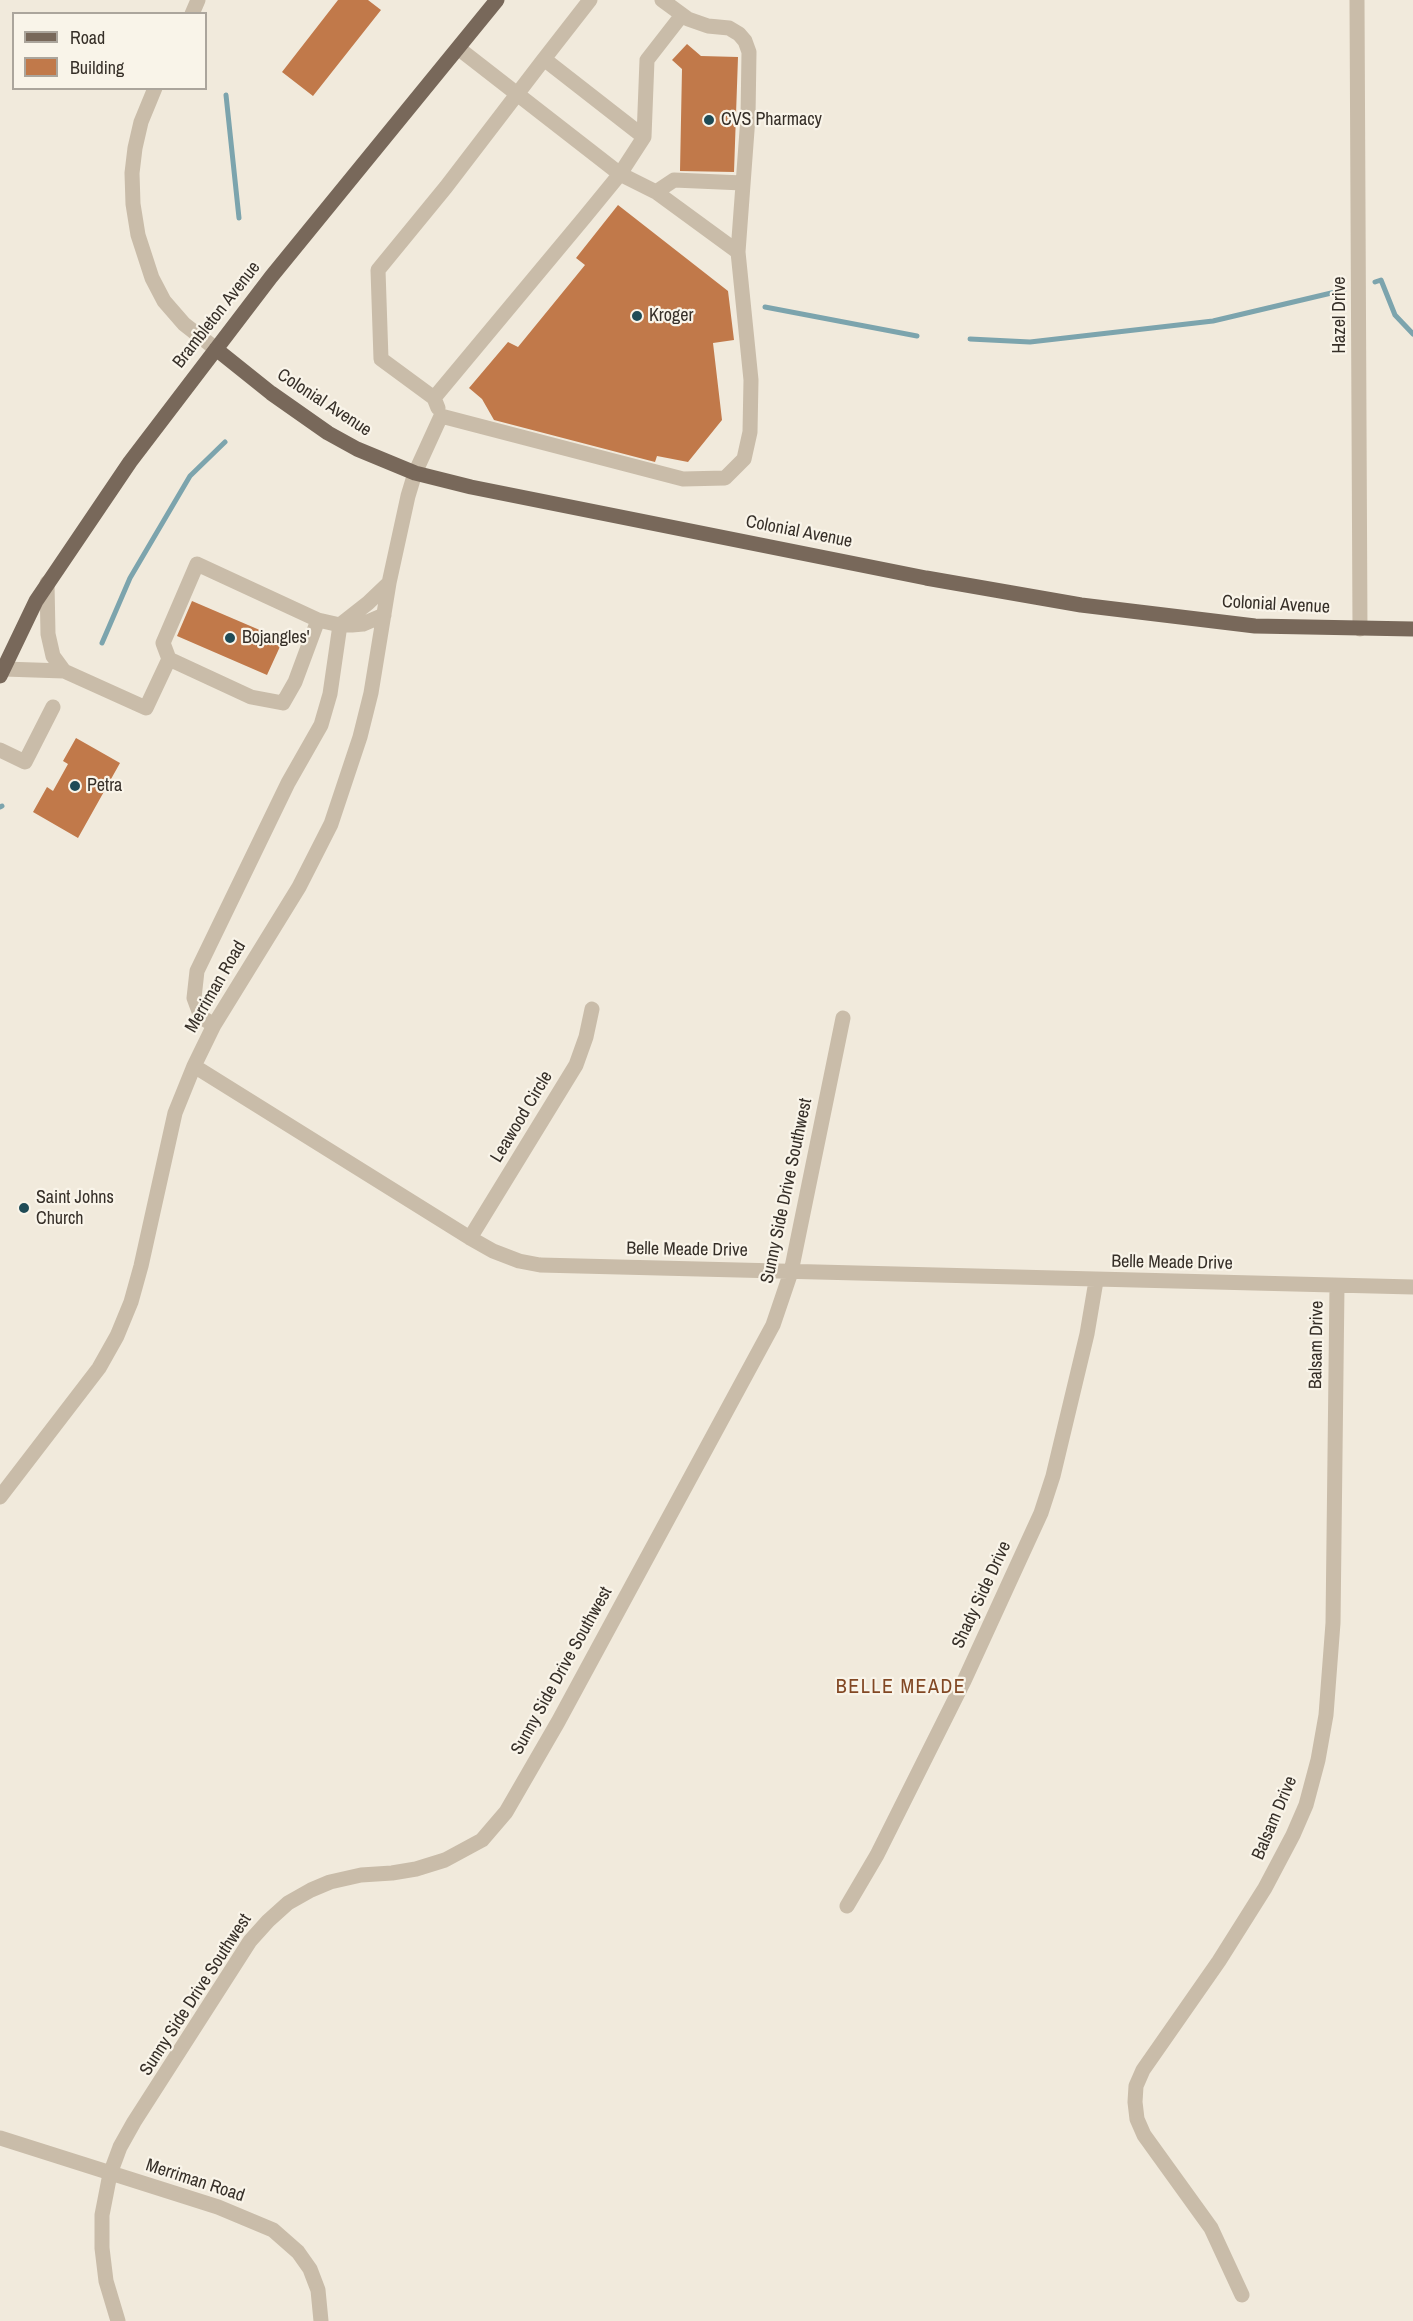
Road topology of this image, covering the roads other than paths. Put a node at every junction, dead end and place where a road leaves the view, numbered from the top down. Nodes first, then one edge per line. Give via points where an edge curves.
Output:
1 (496, 0) edge
2 (590, 0) edge
3 (662, 0) edge
4 (1357, 0) edge
5 (682, 15) junction
6 (458, 48) junction
7 (544, 58) junction
8 (153, 90) edge
9 (517, 96) junction
10 (644, 136) junction
11 (620, 174) junction
12 (743, 183) junction
13 (656, 192) junction
14 (738, 252) junction
15 (216, 349) junction
16 (434, 398) junction
17 (441, 416) junction
18 (415, 473) junction
19 (47, 583) junction
20 (389, 583) junction
21 (384, 615) junction
22 (318, 620) junction
23 (340, 625) junction
24 (1413, 628) edge
25 (1360, 629) junction
26 (169, 659) junction
27 (2, 672) edge
28 (64, 672) junction
29 (53, 707) dead end
30 (0, 750) edge
31 (592, 1009) dead end
32 (843, 1018) dead end
33 (214, 1025) junction
34 (194, 1066) junction
35 (470, 1238) junction
36 (791, 1272) junction
37 (1096, 1281) junction
38 (1337, 1286) junction
39 (1413, 1287) edge
40 (0, 1497) edge
41 (847, 1906) dead end
42 (0, 2138) edge
43 (110, 2174) junction
44 (1242, 2295) dead end
45 (118, 2321) edge
46 (321, 2321) edge

1 - 6 main road, Brambleton Avenue
2 - 7 street
3 - 5 street
4 - 25 street, Hazel Drive
5 - 10 street via 647,60
5 - 12 street via 708,26 729,28 745,41 749,52
6 - 9 street
6 - 15 main road, Brambleton Avenue
7 - 9 street
7 - 10 street
8 - 15 street via 134,156 133,204 138,235 164,301 184,324
9 - 11 street
9 - 16 street via 378,270 381,359
10 - 11 street
11 - 13 street
11 - 16 street
12 - 13 street via 674,180
12 - 14 street
13 - 14 street
14 - 17 street via 750,380 750,432 744,459 725,478 683,479
15 - 18 main road, Colonial Avenue via 328,433
15 - 19 main road, Brambleton Avenue via 118,478
16 - 17 street
17 - 18 street, Merriman Road
18 - 20 street, Merriman Road
18 - 25 main road, Colonial Avenue via 914,576 1081,605 1255,626
19 - 27 main road, Brambleton Avenue
19 - 28 street via 48,634 53,656
20 - 21 street, Merriman Road
20 - 23 street
21 - 23 street via 363,624
21 - 33 street, Merriman Road via 360,737 331,824 299,887
22 - 23 street
22 - 26 street via 283,703 251,697
22 - 26 street via 197,564 163,643
23 - 33 street via 330,694 321,725 288,783 197,971 194,998 201,1017
24 - 25 main road, Colonial Avenue
26 - 28 street via 146,708
27 - 28 street
29 - 30 street via 25,762
31 - 35 street, Leawood Circle via 576,1065
32 - 36 street, Sunny Side Drive Southwest
33 - 34 street, Merriman Road
34 - 35 street, Belle Meade Drive
34 - 40 street, Merriman Road via 175,1113 141,1266 117,1336 99,1368
35 - 36 street, Belle Meade Drive via 493,1251 540,1265
36 - 37 street, Belle Meade Drive
36 - 43 street, Sunny Side Drive Southwest via 773,1325 738,1394 506,1812 482,1840 445,1860 416,1869 330,1882 288,1904 268,1921 250,1941 134,2122
37 - 38 street, Belle Meade Drive
37 - 41 street, Shady Side Drive via 1087,1334 1041,1513 964,1681 877,1855
38 - 39 street, Belle Meade Drive
38 - 44 street, Balsam Drive via 1333,1623 1326,1715 1318,1760 1306,1805 1265,1888 1136,2086 1137,2119 1144,2135 1211,2228
42 - 43 street, Merriman Road
43 - 45 street, Sunny Side Drive Southwest via 102,2215 102,2248 106,2281
43 - 46 street, Merriman Road via 218,2207 283,2237 310,2270 318,2290

